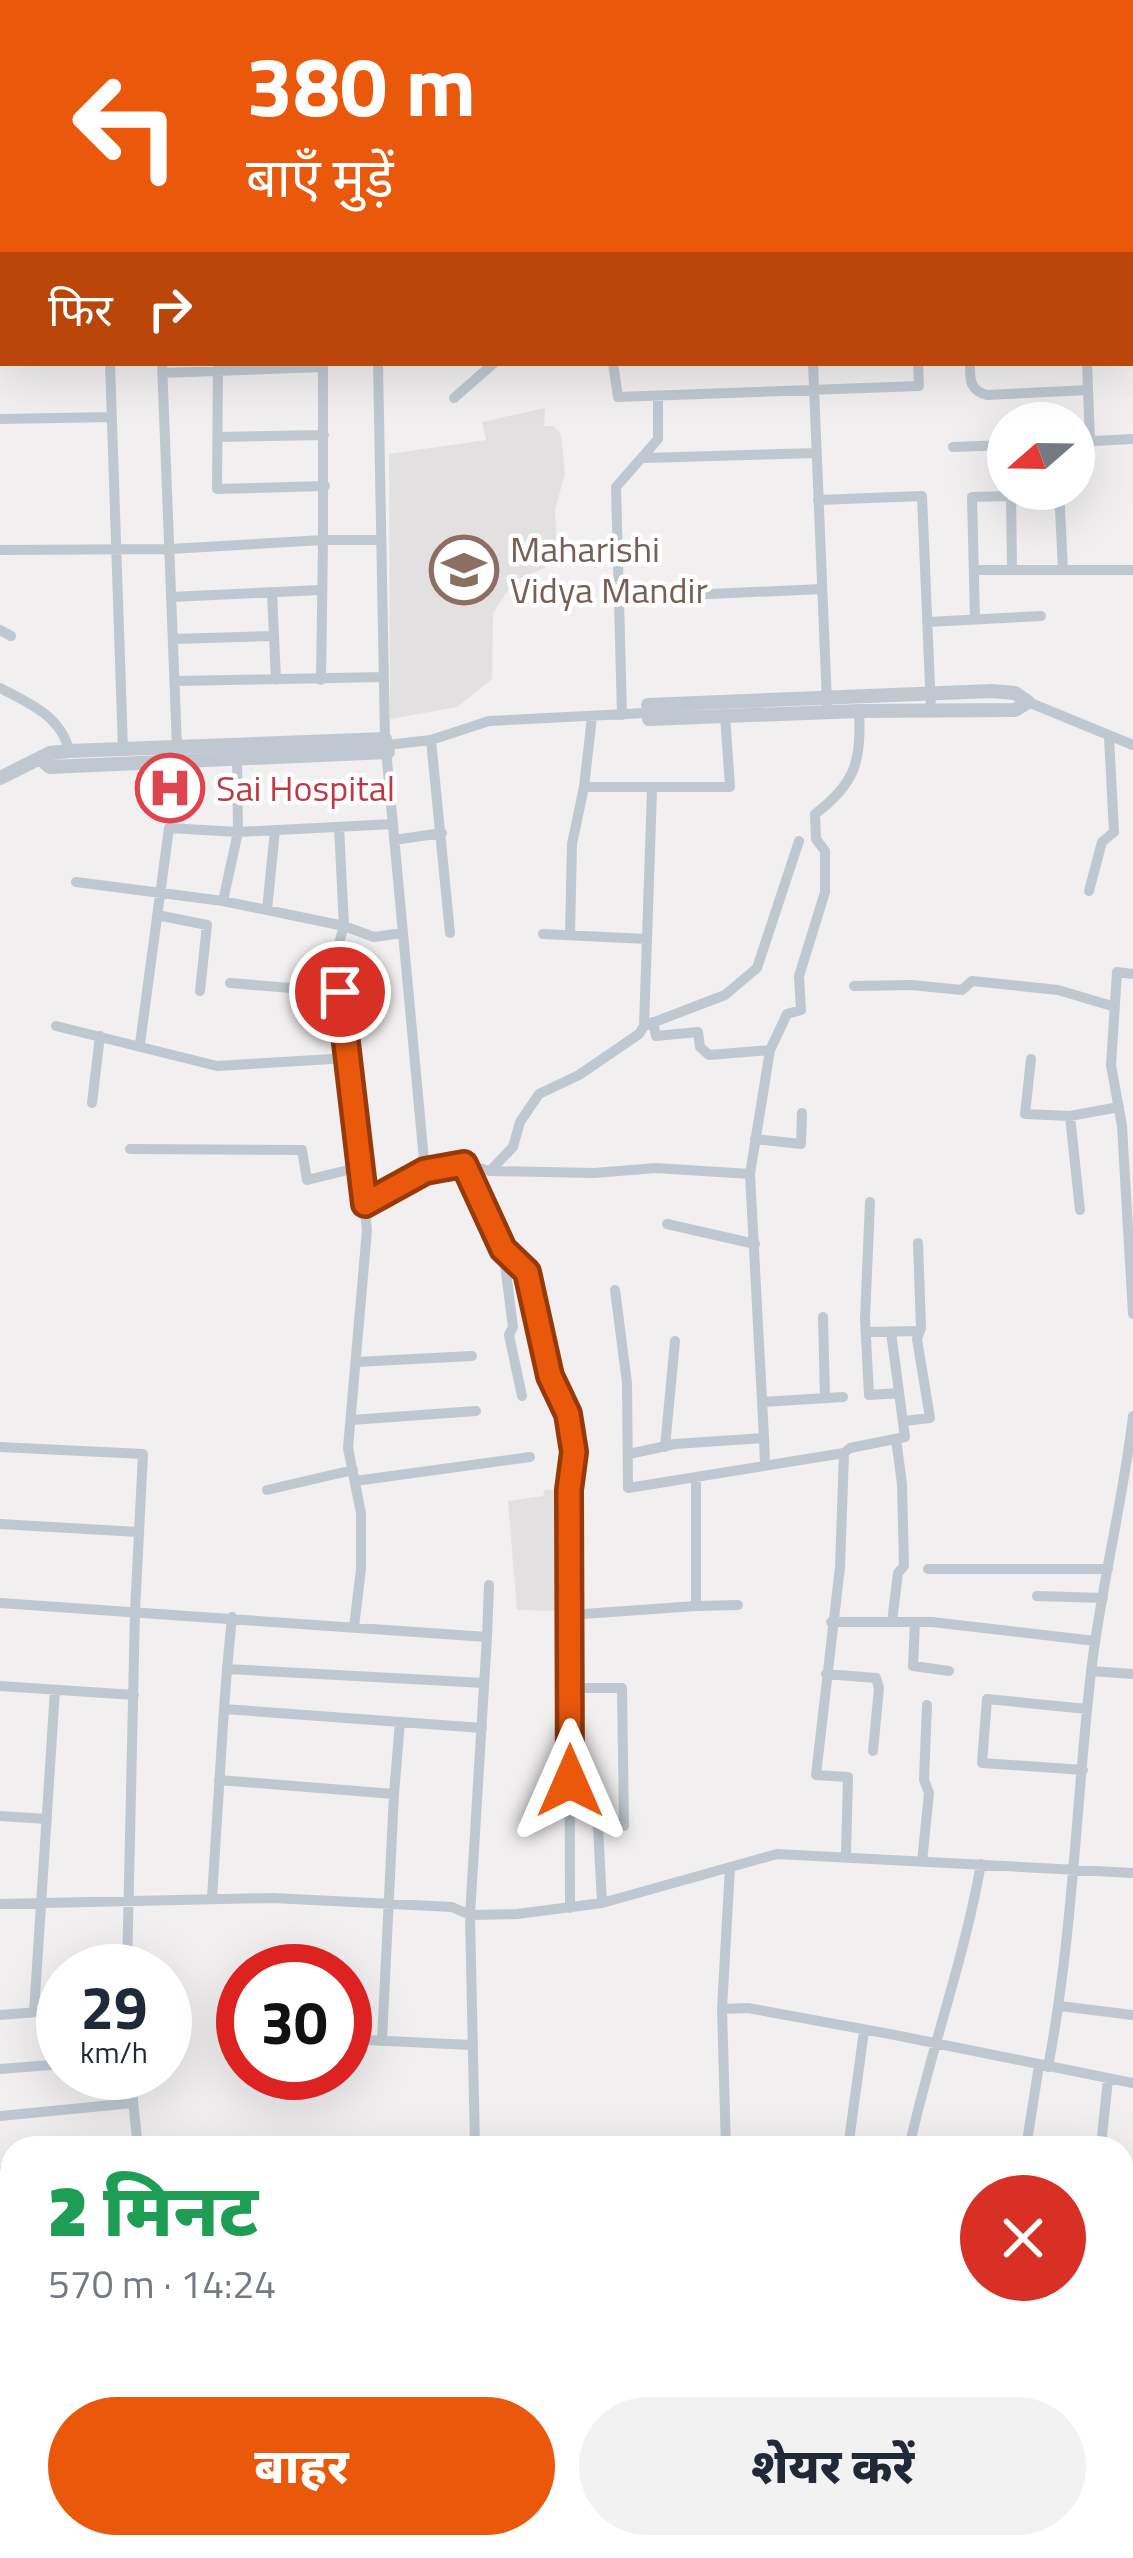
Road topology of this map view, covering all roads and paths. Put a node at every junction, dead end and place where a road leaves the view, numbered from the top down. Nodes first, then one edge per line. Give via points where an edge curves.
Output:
1 (110, 366) edge
2 (270, 366) edge
3 (323, 366) edge
4 (378, 366) edge
5 (491, 366) edge
6 (614, 366) edge
7 (812, 366) edge
8 (917, 366) edge
9 (970, 366) edge
10 (1087, 366) edge
11 (218, 367) edge
12 (162, 368) edge
13 (814, 390) junction
14 (1088, 390) junction
15 (658, 396) junction
16 (454, 398) dead end
17 (1088, 402) edge
18 (112, 417) junction
19 (0, 418) edge
20 (324, 435) junction
21 (218, 437) junction
22 (1133, 439) edge
23 (1095, 441) edge
24 (987, 446) edge
25 (953, 447) dead end
26 (816, 453) junction
27 (645, 458) junction
28 (325, 486) junction
29 (987, 495) edge
30 (818, 500) junction
31 (1011, 510) edge
32 (1060, 510) edge
33 (323, 540) junction
34 (381, 540) junction
35 (170, 549) junction
36 (0, 550) edge
37 (116, 551) junction
38 (1012, 569) junction
39 (975, 570) junction
40 (1063, 570) junction
41 (1133, 570) edge
42 (822, 589) junction
43 (320, 590) junction
44 (272, 593) junction
45 (171, 597) junction
46 (619, 598) junction
47 (1041, 616) dead end
48 (975, 620) junction
49 (928, 622) junction
50 (274, 636) junction
51 (173, 639) junction
52 (383, 677) junction
53 (276, 680) junction
54 (321, 680) junction
55 (175, 681) junction
56 (0, 688) edge
57 (931, 692) junction
58 (1028, 702) junction
59 (827, 704) junction
60 (931, 710) junction
61 (859, 711) junction
62 (648, 713) junction
63 (622, 715) junction
64 (725, 715) junction
65 (592, 717) junction
66 (1109, 737) junction
67 (431, 740) junction
68 (386, 745) junction
69 (1133, 745) edge
70 (177, 747) junction
71 (123, 749) junction
72 (69, 751) junction
73 (237, 752) junction
74 (42, 760) junction
75 (0, 778) edge
76 (584, 787) junction
77 (652, 789) junction
78 (393, 824) junction
79 (339, 827) junction
80 (275, 830) junction
81 (238, 832) junction
82 (442, 833) junction
83 (394, 840) junction
84 (799, 841) dead end
85 (76, 882) dead end
86 (160, 891) junction
87 (1089, 891) dead end
88 (223, 901) junction
89 (267, 910) junction
90 (157, 915) junction
91 (344, 926) junction
92 (402, 933) junction
93 (450, 933) dead end
94 (543, 934) dead end
95 (570, 934) junction
96 (647, 939) junction
97 (1133, 974) edge
98 (230, 982) dead end
99 (854, 986) dead end
100 (200, 991) dead end
101 (340, 992) junction
102 (1112, 1006) junction
103 (649, 1024) junction
104 (56, 1026) dead end
105 (100, 1036) junction
106 (140, 1044) junction
107 (770, 1050) junction
108 (348, 1058) junction
109 (1031, 1059) dead end
110 (92, 1103) dead end
111 (1119, 1107) junction
112 (802, 1113) dead end
113 (1070, 1116) junction
114 (755, 1139) junction
115 (130, 1149) dead end
116 (464, 1164) junction
117 (360, 1167) junction
118 (425, 1171) junction
119 (490, 1171) junction
120 (750, 1174) junction
121 (870, 1202) dead end
122 (365, 1204) junction
123 (1080, 1210) dead end
124 (667, 1224) dead end
125 (918, 1243) dead end
126 (755, 1244) junction
127 (503, 1249) junction
128 (615, 1290) dead end
129 (1133, 1314) edge
130 (823, 1317) dead end
131 (920, 1331) junction
132 (866, 1332) junction
133 (891, 1332) junction
134 (675, 1341) dead end
135 (472, 1356) dead end
136 (356, 1362) junction
137 (899, 1393) junction
138 (522, 1396) dead end
139 (843, 1397) dead end
140 (825, 1398) junction
141 (763, 1402) junction
142 (476, 1411) dead end
143 (1133, 1416) edge
144 (352, 1420) junction
145 (904, 1421) junction
146 (764, 1438) junction
147 (896, 1439) junction
148 (0, 1447) edge
149 (665, 1447) junction
150 (844, 1453) junction
151 (629, 1454) junction
152 (530, 1457) dead end
153 (765, 1463) junction
154 (354, 1475) junction
155 (696, 1478) junction
156 (267, 1490) dead end
157 (0, 1524) edge
158 (138, 1532) junction
159 (928, 1569) dead end
160 (1108, 1569) junction
161 (489, 1585) dead end
162 (1037, 1596) dead end
163 (1102, 1598) junction
164 (0, 1604) edge
165 (738, 1605) dead end
166 (696, 1606) junction
167 (135, 1612) junction
168 (569, 1615) junction
169 (232, 1617) junction
170 (831, 1622) junction
171 (892, 1622) junction
172 (915, 1622) junction
173 (354, 1627) junction
174 (487, 1637) junction
175 (1095, 1641) junction
176 (227, 1669) junction
177 (949, 1671) dead end
178 (1091, 1671) junction
179 (826, 1674) junction
180 (1133, 1674) edge
181 (484, 1683) junction
182 (0, 1685) edge
183 (569, 1688) junction
184 (56, 1690) junction
185 (134, 1695) junction
186 (927, 1705) dead end
187 (1088, 1708) junction
188 (224, 1709) junction
189 (400, 1722) junction
190 (482, 1728) junction
191 (873, 1751) dead end
192 (1083, 1770) junction
193 (219, 1780) junction
194 (394, 1794) junction
195 (0, 1816) edge
196 (47, 1819) junction
197 (598, 1827) junction
198 (570, 1828) junction
199 (846, 1855) junction
200 (922, 1862) junction
201 (981, 1864) junction
202 (730, 1868) junction
203 (1074, 1870) junction
204 (1133, 1873) edge
205 (212, 1898) junction
206 (128, 1899) junction
207 (44, 1902) junction
208 (602, 1903) junction
209 (0, 1904) edge
210 (386, 1904) junction
211 (570, 1908) junction
212 (470, 1915) junction
213 (127, 1944) edge
214 (1060, 2006) junction
215 (722, 2009) junction
216 (34, 2012) joint
217 (1133, 2014) edge
218 (0, 2015) edge
219 (864, 2031) junction
220 (372, 2040) edge
221 (382, 2041) junction
222 (932, 2044) junction
223 (471, 2045) junction
224 (36, 2066) edge
225 (1044, 2066) junction
226 (0, 2069) edge
227 (1108, 2079) junction
228 (1133, 2083) edge
229 (134, 2100) edge
230 (134, 2103) junction
231 (0, 2116) edge
232 (136, 2136) edge
233 (475, 2136) edge
234 (726, 2136) edge
235 (850, 2136) edge
236 (912, 2136) edge
237 (1029, 2136) edge
238 (1102, 2136) edge

1 - 18 street
2 - 11 street
3 - 20 street
4 - 34 street
5 - 16 street
6 - 15 street via 618,397
7 - 13 street
8 - 13 street via 919,386
9 - 14 street via 973,388 987,394
10 - 14 street
11 - 12 street
11 - 21 street
12 - 35 street
13 - 15 street
13 - 26 street
14 - 17 street
15 - 27 street via 658,439
18 - 19 street
18 - 37 street
20 - 21 street
20 - 28 street
21 - 28 street via 218,489
22 - 23 street
24 - 25 street
26 - 27 street
26 - 30 street
27 - 46 street via 616,488
28 - 33 street
29 - 39 street via 972,497
30 - 42 street
30 - 49 street via 922,496
31 - 38 street
32 - 40 street
33 - 34 street
33 - 35 street
33 - 43 street
34 - 52 street
35 - 37 street
35 - 45 street
36 - 37 street
37 - 71 street
38 - 39 street
38 - 40 street
39 - 48 street
40 - 41 street
42 - 46 street
42 - 59 street
43 - 44 street
43 - 54 street
44 - 45 street
44 - 50 street
45 - 51 street
46 - 63 street
47 - 48 street
48 - 49 street
49 - 57 street
50 - 51 street
50 - 53 street
51 - 55 street
52 - 54 street
52 - 68 street
53 - 54 street
53 - 55 street
55 - 70 street
56 - 72 street via 38,707 66,735
57 - 58 street via 1015,693
57 - 59 street
57 - 60 street
58 - 60 street via 1015,710
58 - 66 street
59 - 61 street
59 - 62 street
59 - 64 street
60 - 61 street
61 - 107 street via 854,769 845,789 815,814 825,892 799,976 801,1010 787,1014
62 - 63 street
62 - 64 street
63 - 65 street
64 - 77 street via 730,787
65 - 67 street via 489,721
65 - 76 street
66 - 69 street
66 - 87 street via 1114,832 1102,842
67 - 68 street
67 - 82 street
68 - 73 street
68 - 78 street
70 - 71 street
70 - 73 street
71 - 72 street
72 - 74 street
73 - 74 street via 50,767
73 - 81 street
74 - 75 street
76 - 77 street
76 - 95 street via 571,858
77 - 96 street
78 - 79 street
78 - 83 street
79 - 80 street
79 - 91 street
80 - 81 street
80 - 89 street
81 - 86 street via 169,828
81 - 88 street
82 - 83 street
82 - 93 street
83 - 92 street
84 - 103 street via 757,968 725,994
85 - 86 street
86 - 88 street
86 - 90 street
88 - 89 street
89 - 91 street
90 - 100 street via 207,925
90 - 106 street
91 - 92 street via 374,937
91 - 101 street via 336,954
92 - 118 street
94 - 95 street
95 - 96 street
96 - 103 street
97 - 102 street via 1117,972
98 - 101 street
99 - 102 street via 962,990 972,981 1058,990
101 - 108 street
102 - 111 street
103 - 107 street via 656,1036 698,1032 709,1054
103 - 119 street via 539,1094 513,1148
104 - 105 street
105 - 106 street
105 - 110 street
106 - 108 street via 217,1066
107 - 114 street
108 - 117 street
109 - 113 street via 1025,1114
111 - 113 street
111 - 129 street
112 - 114 street via 801,1144
113 - 123 street
114 - 120 street
115 - 117 street via 302,1150 307,1180
116 - 118 street
116 - 119 street
116 - 127 street
117 - 122 street
118 - 122 street
119 - 120 street
120 - 126 street
121 - 132 street
122 - 136 street
124 - 126 street
125 - 131 street
126 - 141 street
127 - 138 street
127 - 168 street via 527,1272 550,1376 568,1414
128 - 151 street
130 - 140 street
131 - 133 street
131 - 145 street via 930,1418
132 - 133 street
132 - 137 street via 869,1395
133 - 137 street
134 - 149 street
135 - 136 street
136 - 144 street
137 - 145 street
139 - 140 street
140 - 141 street
141 - 146 street
142 - 144 street
143 - 160 street
144 - 154 street
145 - 147 street via 905,1437
146 - 149 street
146 - 153 street
147 - 150 street
147 - 171 street via 904,1566
148 - 158 street via 143,1454
149 - 151 street
150 - 153 street
150 - 170 street
151 - 155 street via 628,1488
152 - 154 street
153 - 155 street
154 - 156 street
154 - 173 street via 361,1513
155 - 166 street
157 - 158 street
158 - 167 street
159 - 160 street
160 - 163 street
161 - 174 street
162 - 163 street
163 - 175 street
164 - 167 street
165 - 166 street
166 - 168 street
167 - 169 street
167 - 185 street
168 - 183 street
169 - 173 street
169 - 176 street
170 - 171 street
170 - 179 street
171 - 172 street
172 - 175 street
172 - 177 street via 913,1666
173 - 174 street
174 - 181 street
175 - 178 street
176 - 181 street
176 - 188 street
178 - 180 street
178 - 187 street
179 - 191 street via 876,1678
179 - 199 street via 815,1775 848,1777
181 - 190 street
182 - 184 street
183 - 197 street via 622,1688 624,1826
183 - 198 street
184 - 185 street
184 - 196 street
185 - 206 street
186 - 200 street
187 - 192 street
187 - 192 street via 987,1699 982,1762
188 - 189 street
188 - 193 street
189 - 190 street
189 - 194 street
190 - 212 street
192 - 203 street
193 - 194 street
193 - 205 street
194 - 210 street
195 - 196 street
196 - 207 street
197 - 198 street
197 - 208 street
198 - 211 street
199 - 200 street
199 - 202 street via 777,1854
200 - 201 street
201 - 203 street
201 - 222 street via 969,1931
202 - 208 street
202 - 215 street
203 - 204 street
203 - 214 street
205 - 206 street
205 - 210 street
206 - 207 street
206 - 213 street
207 - 209 street
207 - 216 street
208 - 211 street
210 - 212 street
210 - 221 street
211 - 212 street
212 - 223 street
214 - 217 street
214 - 225 street
215 - 219 street
215 - 234 street
216 - 218 street
219 - 222 street
219 - 235 street
220 - 221 street
221 - 223 street
222 - 225 street
222 - 236 street
223 - 233 street
224 - 226 street
225 - 227 street
225 - 237 street
227 - 228 street
227 - 238 street
229 - 230 street
230 - 231 street
230 - 232 street

